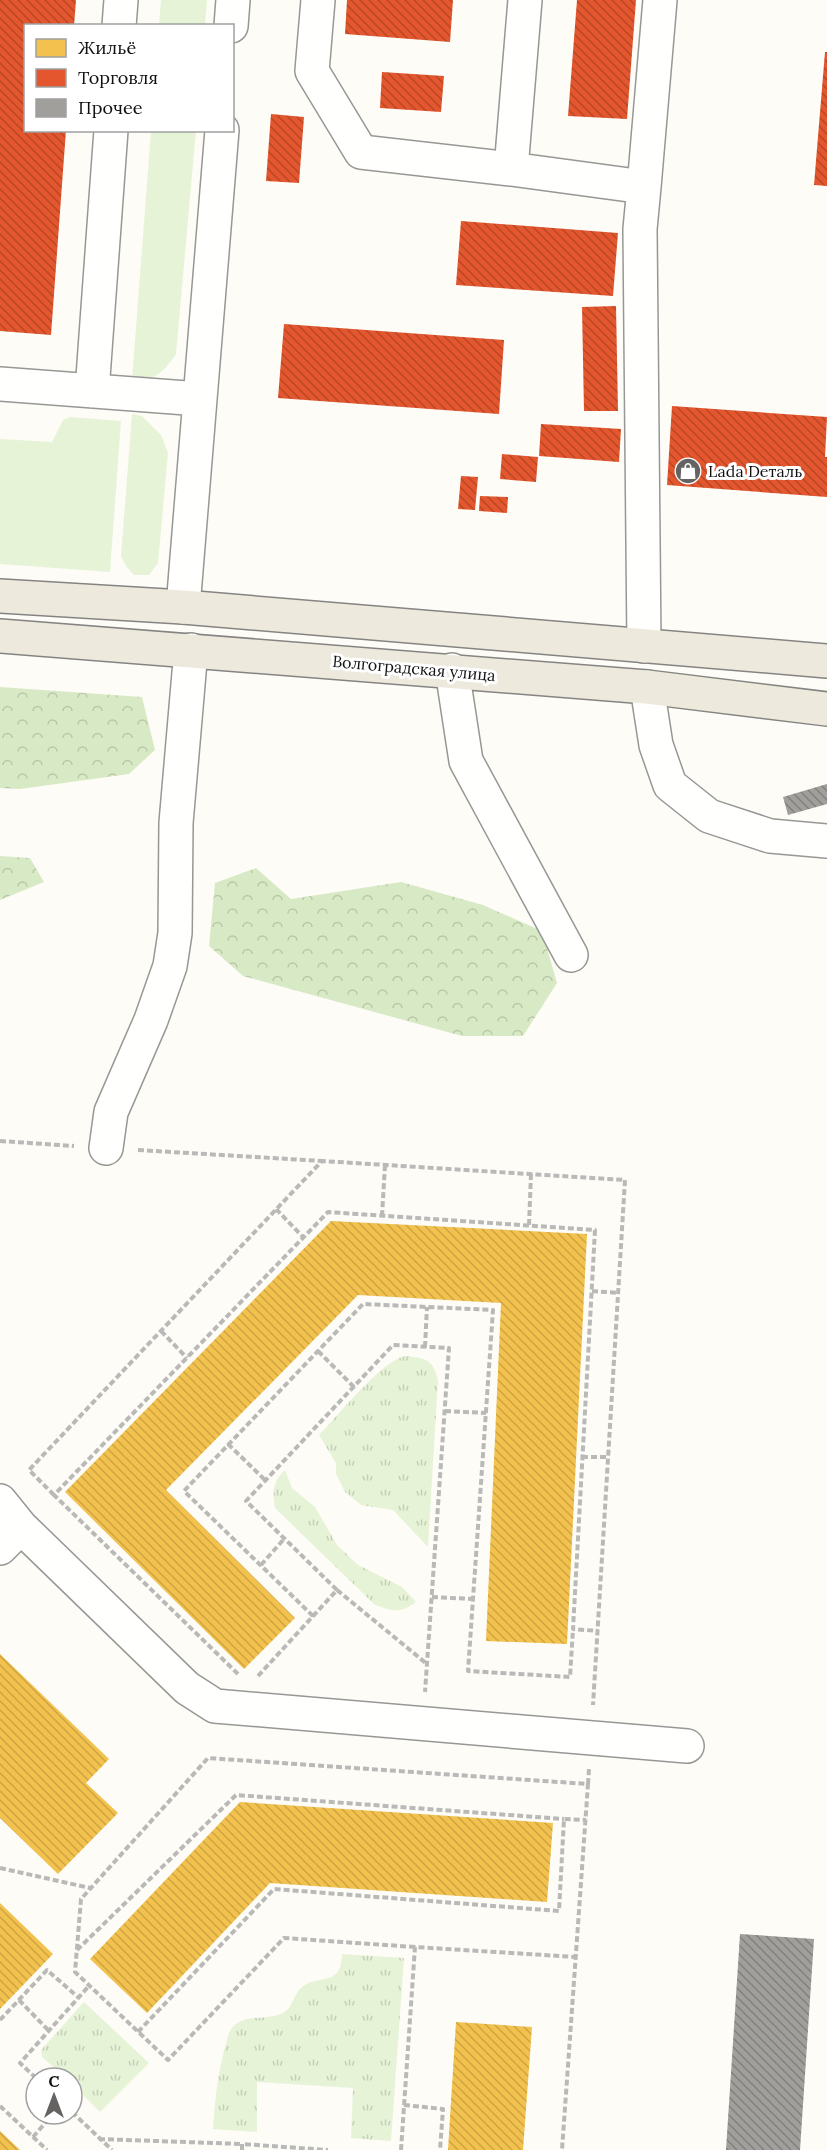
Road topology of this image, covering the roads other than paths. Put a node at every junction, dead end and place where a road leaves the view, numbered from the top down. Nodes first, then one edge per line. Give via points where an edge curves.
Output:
1 (121, 0) edge
2 (233, 0) edge
3 (318, 0) edge
4 (525, 0) edge
5 (660, 0) edge
6 (119, 24) edge
7 (231, 24) edge
8 (111, 132) edge
9 (222, 132) edge
10 (511, 169) junction
11 (644, 187) junction
12 (0, 384) edge
13 (92, 391) junction
14 (200, 399) junction
15 (0, 596) edge
16 (183, 607) junction
17 (0, 636) edge
18 (644, 646) junction
19 (191, 650) junction
20 (827, 661) edge
21 (452, 670) junction
22 (647, 687) junction
23 (827, 709) edge
24 (827, 841) edge
25 (571, 955) dead end
26 (106, 1148) road end
27 (0, 1501) edge
28 (10, 1537) edge
29 (687, 1746) dead end

1 - 6 street
2 - 7 street
3 - 10 street via 312,71 361,153
4 - 10 street
5 - 11 street
8 - 13 street
9 - 14 street
10 - 11 street
11 - 18 street via 640,229
12 - 13 street
13 - 14 street
14 - 16 street
15 - 16 main road
16 - 18 main road
17 - 19 main road, Волгоградская улица
18 - 20 main road
19 - 21 main road, Волгоградская улица
19 - 26 street via 176,823 172,955 151,1020 111,1112
21 - 22 main road, Волгоградская улица
21 - 25 street via 466,761
22 - 23 main road, Волгоградская улица
22 - 24 street via 656,746 670,785 709,816 770,836
27 - 28 street
28 - 29 street via 187,1688 215,1706

